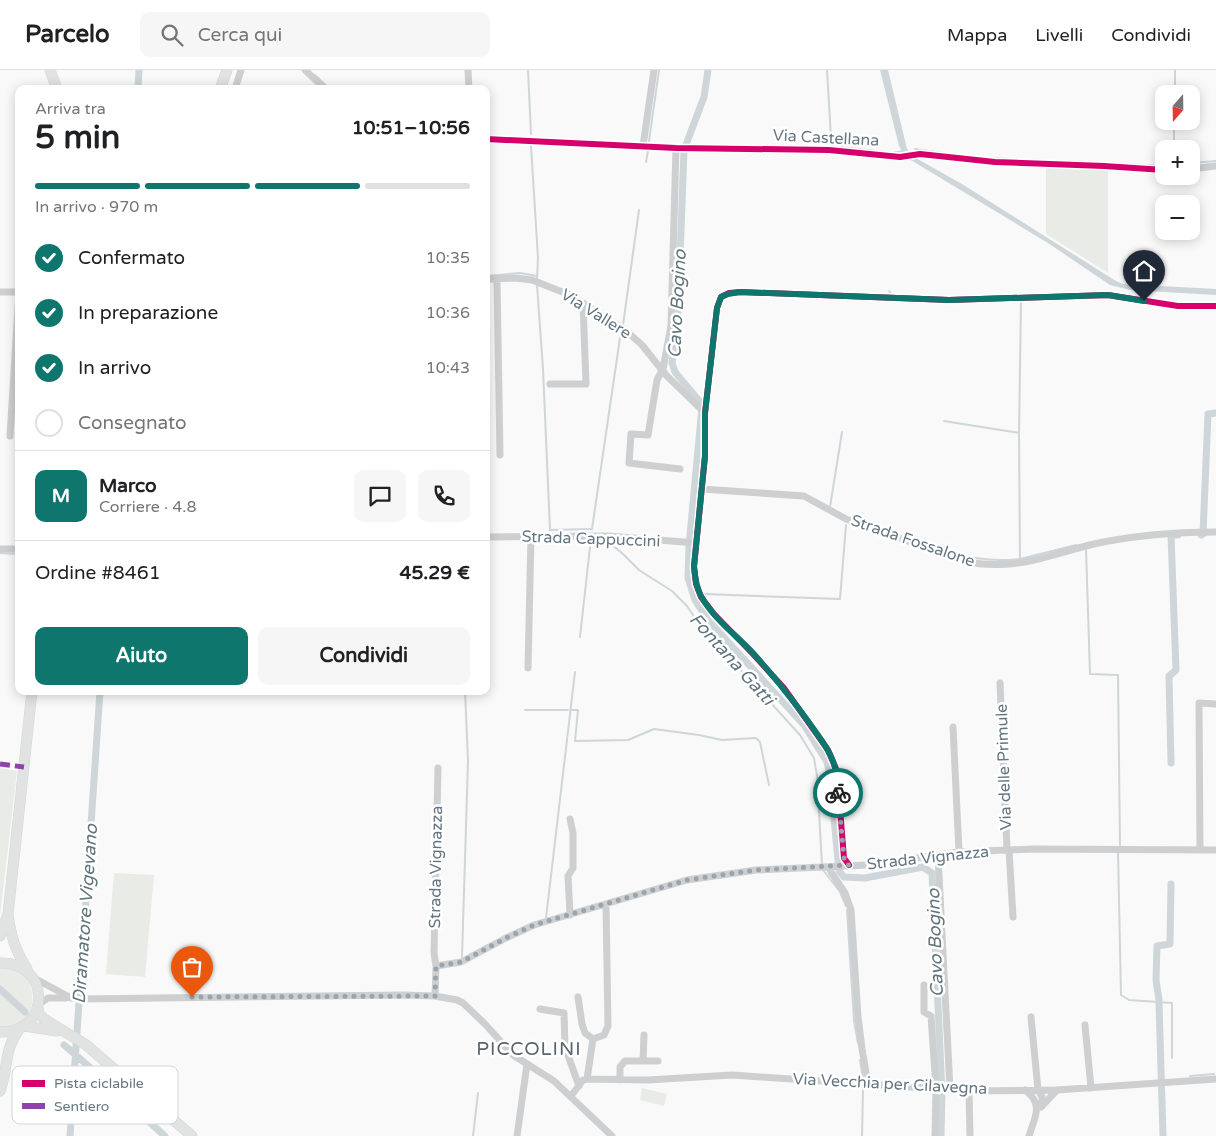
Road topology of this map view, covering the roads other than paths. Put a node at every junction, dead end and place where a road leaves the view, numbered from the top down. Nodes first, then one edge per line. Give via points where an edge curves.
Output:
1 (50, 70) edge
2 (227, 70) edge
3 (241, 70) edge
4 (305, 70) edge
5 (468, 70) edge
6 (654, 70) edge
7 (56, 85) edge
8 (221, 85) edge
9 (236, 85) edge
10 (321, 85) edge
11 (469, 85) edge
12 (490, 139) edge
13 (643, 146) junction
14 (678, 148) junction
15 (1216, 166) edge
16 (1200, 168) edge
17 (1155, 169) edge
18 (490, 279) edge
19 (497, 279) junction
20 (0, 292) edge
21 (15, 292) edge
22 (583, 303) junction
23 (1216, 306) edge
24 (15, 356) edge
25 (663, 369) junction
26 (550, 384) dead end
27 (705, 413) junction
28 (10, 436) dead end
29 (500, 455) dead end
30 (680, 469) dead end
31 (702, 489) junction
32 (1216, 532) edge
33 (531, 536) junction
34 (490, 537) edge
35 (696, 543) junction
36 (0, 549) edge
37 (15, 549) edge
38 (528, 668) dead end
39 (1000, 683) dead end
40 (32, 695) edge
41 (1216, 704) edge
42 (953, 727) dead end
43 (438, 768) dead end
44 (570, 819) dead end
45 (1008, 850) junction
46 (1200, 850) junction
47 (1216, 850) edge
48 (959, 852) junction
49 (938, 856) junction
50 (833, 866) junction
51 (606, 904) junction
52 (8, 914) junction
53 (570, 915) junction
54 (1012, 917) dead end
55 (0, 936) edge
56 (0, 963) edge
57 (436, 966) junction
58 (32, 976) junction
59 (924, 985) dead end
60 (435, 996) junction
61 (578, 997) dead end
62 (71, 998) junction
63 (38, 1007) junction
64 (540, 1009) dead end
65 (1031, 1017) dead end
66 (1085, 1025) dead end
67 (21, 1028) junction
68 (0, 1032) edge
69 (64, 1032) junction
70 (644, 1035) dead end
71 (593, 1040) junction
72 (643, 1061) junction
73 (658, 1061) dead end
74 (528, 1064) junction
75 (111, 1066) edge
76 (586, 1079) junction
77 (1216, 1079) edge
78 (620, 1080) junction
79 (868, 1084) junction
80 (579, 1086) junction
81 (936, 1088) junction
82 (1091, 1088) junction
83 (950, 1089) junction
84 (969, 1090) junction
85 (1025, 1090) junction
86 (1038, 1090) junction
87 (1057, 1090) junction
88 (0, 1091) edge
89 (571, 1096) junction
90 (1042, 1106) junction
91 (1036, 1113) junction
92 (178, 1124) edge
93 (192, 1136) edge
94 (518, 1136) edge
95 (612, 1136) edge
96 (935, 1136) edge
97 (970, 1136) edge
98 (1028, 1136) edge

1 - 7 main road
2 - 8 main road
3 - 9 street
4 - 10 street
5 - 11 street
6 - 13 street
12 - 13 street, Via Castellana
13 - 14 street, Via Castellana
14 - 17 street, Via Castellana via 829,150 900,157 920,154 995,162
14 - 25 street via 671,326
15 - 16 street
18 - 19 street, Via Vallere
19 - 22 street, Via Vallere via 532,280
19 - 29 street
20 - 21 street
22 - 25 street, Via Vallere via 624,328
22 - 26 street via 586,384
23 - 27 street via 1178,306 1108,295 949,300 740,292 724,295 717,308
24 - 28 street
25 - 27 street, Via Vallere
25 - 30 street via 657,380 648,435 632,434 629,463
27 - 31 street
31 - 32 street, Strada Fossalone via 804,496 846,519 967,562 986,565 1024,563 1135,536
31 - 35 street
33 - 34 street, Strada Cappuccini
33 - 35 street, Strada Cappuccini via 608,536
33 - 38 street
35 - 50 street via 694,566 701,597 784,688 828,750 837,770 844,858
36 - 37 street
39 - 45 street, Via delle Primule
40 - 52 main road
41 - 46 street via 1199,703
42 - 48 street
43 - 57 street, Strada Vignazza
44 - 53 street via 573,868 568,876
45 - 46 street, Strada Vignazza
45 - 48 street, Strada Vignazza
45 - 54 street, Via delle Primule
46 - 47 street, Strada Vignazza
48 - 49 street, Strada Vignazza
49 - 50 street, Strada Vignazza
49 - 83 street
50 - 51 street, Strada Vignazza via 756,870 687,880
50 - 79 street via 831,872 845,893 851,910 858,1016
51 - 53 street, Strada Vignazza
51 - 71 street via 608,1026 604,1035
52 - 55 main road
52 - 58 main road via 12,940
53 - 57 street, Strada Vignazza via 527,928 461,962
56 - 58 main road via 16,964
57 - 60 street, Strada Vignazza
58 - 62 street
58 - 63 main road via 39,991
59 - 81 street via 924,1012 931,1016
60 - 62 street
60 - 74 street via 457,1000 469,1008 512,1055
61 - 71 street via 585,1033
62 - 63 street via 48,998
63 - 67 main road
63 - 69 main road via 44,1019
64 - 80 street via 564,1013 565,1047
65 - 86 street
66 - 82 street
67 - 68 main road
67 - 69 main road via 40,1027
67 - 88 main road via 11,1040
69 - 75 main road via 86,1044
70 - 72 street
71 - 76 street
72 - 73 street
72 - 78 street via 625,1061 620,1067
74 - 89 street
74 - 94 street
76 - 78 street, Via Vecchia per Cilavegna
76 - 80 street
77 - 82 street, Via Vecchia per Cilavegna
78 - 79 street, Via Vecchia per Cilavegna via 732,1075
79 - 81 street, Via Vecchia per Cilavegna
80 - 89 street
81 - 83 street, Via Vecchia per Cilavegna
81 - 96 street
82 - 87 street, Via Vecchia per Cilavegna
83 - 84 street, Via Vecchia per Cilavegna
84 - 85 street, Via Vecchia per Cilavegna
84 - 97 street
85 - 86 street, Via Vecchia per Cilavegna
85 - 91 street via 1036,1102
86 - 87 street, Via Vecchia per Cilavegna
86 - 90 street
87 - 90 street
89 - 95 street
90 - 91 street
91 - 98 street
92 - 93 main road

